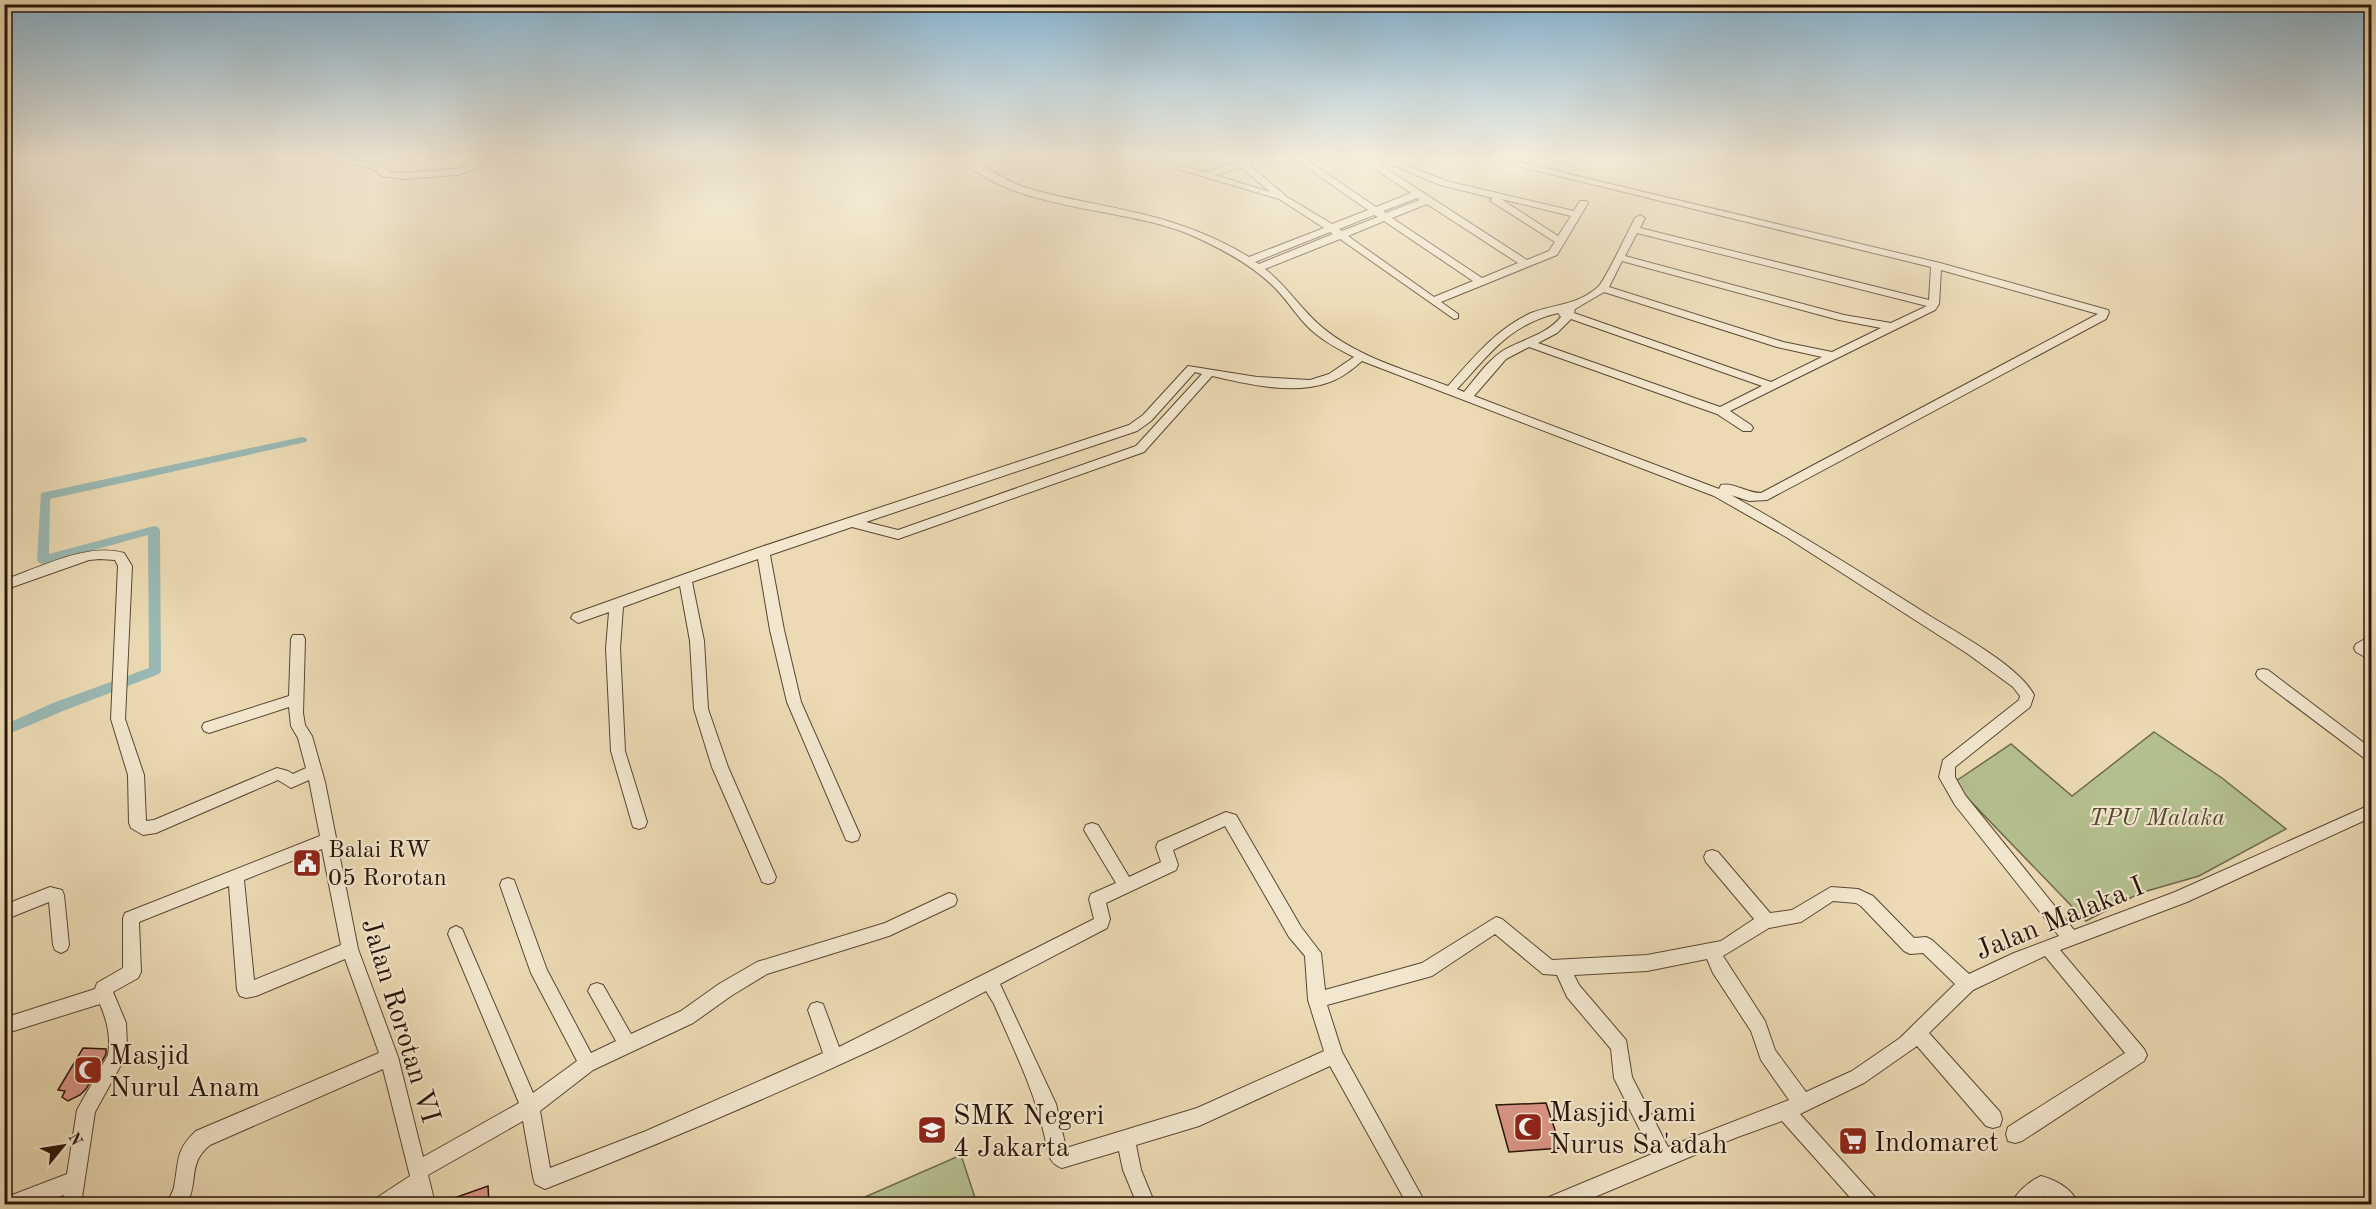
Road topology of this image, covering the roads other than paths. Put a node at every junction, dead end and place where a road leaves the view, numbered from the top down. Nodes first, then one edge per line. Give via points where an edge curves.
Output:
1 (1134, 214) edge
2 (1309, 214) edge
3 (1366, 214) edge
4 (1381, 214) edge
5 (1392, 214) edge
6 (1450, 214) edge
7 (1518, 214) edge
8 (1576, 214) edge
9 (1725, 214) edge
10 (1385, 217) junction
11 (1640, 218) dead end
12 (1331, 228) junction
13 (1634, 229) junction
14 (1341, 235) junction
15 (1560, 241) junction
16 (1619, 257) junction
17 (1248, 261) junction
18 (1526, 264) junction
19 (1936, 265) junction
20 (1257, 268) junction
21 (1481, 282) junction
22 (1603, 288) junction
23 (1433, 301) junction
24 (1934, 304) junction
25 (1570, 311) junction
26 (1454, 316) dead end
27 (1843, 318) junction
28 (1893, 327) junction
29 (1872, 337) junction
30 (1531, 344) junction
31 (1781, 345) junction
32 (1489, 346) junction
33 (1506, 353) junction
34 (1362, 356) junction
35 (1834, 356) junction
36 (1816, 365) junction
37 (1209, 373) junction
38 (1772, 386) junction
39 (1449, 391) junction
40 (1466, 397) junction
41 (1721, 411) junction
42 (1133, 428) junction
43 (1747, 428) dead end
44 (1152, 435) junction
45 (1725, 488) dead end
46 (854, 523) junction
47 (763, 551) junction
48 (685, 578) junction
49 (4, 585) edge
50 (616, 604) junction
51 (579, 618) dead end
52 (298, 639) dead end
53 (2372, 640) edge
54 (2372, 656) edge
55 (2263, 674) dead end
56 (297, 699) junction
57 (209, 727) dead end
58 (2372, 758) edge
59 (314, 771) junction
60 (2372, 810) edge
61 (639, 822) dead end
62 (1092, 830) dead end
63 (852, 835) dead end
64 (327, 840) junction
65 (1712, 857) dead end
66 (236, 877) junction
67 (768, 877) dead end
68 (508, 885) dead end
69 (1125, 886) junction
70 (949, 900) dead end
71 (4, 913) edge
72 (1766, 921) junction
73 (456, 934) dead end
74 (2072, 940) junction
75 (61, 945) dead end
76 (2048, 948) junction
77 (350, 949) junction
78 (1711, 949) junction
79 (1558, 969) junction
80 (988, 980) junction
81 (1967, 984) junction
82 (597, 991) dead end
83 (105, 994) junction
84 (1317, 1000) junction
85 (817, 1010) dead end
86 (4, 1026) edge
87 (1917, 1033) junction
88 (628, 1046) junction
89 (1335, 1055) junction
90 (388, 1057) junction
91 (834, 1058) junction
92 (587, 1064) junction
93 (1803, 1103) junction
94 (530, 1107) junction
95 (1785, 1111) junction
96 (1993, 1119) dead end
97 (2015, 1134) dead end
98 (1126, 1140) junction
99 (1664, 1159) junction
100 (419, 1175) junction
101 (76, 1180) junction
102 (1589, 1198) edge
103 (1865, 1201) edge
104 (14, 1204) edge
105 (72, 1204) edge
106 (176, 1204) edge
107 (385, 1204) edge
108 (426, 1204) edge
109 (1146, 1204) edge
110 (1417, 1204) edge
111 (1556, 1204) edge
112 (2020, 1204) edge
113 (2069, 1204) edge

1 - 17 street via 1191,232
2 - 12 street
3 - 12 street
4 - 10 street
5 - 10 street
6 - 18 street
7 - 15 street
8 - 15 street
9 - 19 street
10 - 14 street
10 - 21 street
11 - 13 street
12 - 14 street
12 - 17 street
13 - 16 street
13 - 24 street
14 - 20 street
14 - 23 street
15 - 18 street via 1551,255
16 - 22 street
16 - 27 street
17 - 20 street
18 - 21 street
19 - 24 street
19 - 45 street via 2104,312 2093,322 1763,497 1749,497
20 - 34 street via 1278,284 1315,328
21 - 23 street
22 - 25 street
22 - 31 street
23 - 26 street
24 - 28 street
25 - 30 street via 1557,327
25 - 32 street via 1557,308 1522,321
25 - 38 street
27 - 28 street
27 - 29 street
28 - 29 street
29 - 35 street
30 - 33 street
30 - 41 street
31 - 35 street
31 - 36 street
32 - 33 street
32 - 39 street
33 - 40 street
34 - 37 street via 1322,382 1297,385
34 - 39 street
35 - 36 street
36 - 38 street
37 - 42 street via 1192,368
37 - 44 street
38 - 41 street
39 - 40 street
40 - 74 street via 1718,493 1877,588 2018,683 2027,695 2025,703 1948,764 1947,777 1956,795
41 - 43 street
42 - 44 street
42 - 46 street
44 - 46 street via 1140,448 898,535
46 - 47 street
47 - 48 street
47 - 63 street via 794,702
48 - 50 street
48 - 67 street via 696,640 701,709 720,767
49 - 59 street via 100,554 119,556 125,566 118,719 136,775 137,823 143,828 278,774 291,782
50 - 51 street
50 - 61 street via 613,648 618,751
52 - 56 street, Jalan Rorotan VI
53 - 54 street via 2361,648
55 - 58 street
56 - 57 street
56 - 59 street, Jalan Rorotan VI via 298,726 305,736
59 - 64 street, Jalan Rorotan VI
60 - 74 street, Jalan Malaka I via 2181,897
62 - 69 street
64 - 66 street
64 - 77 street, Jalan Rorotan VI
65 - 72 street
66 - 77 street via 246,990
66 - 83 street via 134,915 130,922 132,972 104,986
68 - 92 street via 540,973
69 - 80 street via 1097,899 1101,923
69 - 84 street via 1170,865 1164,847 1230,820 1295,932 1313,953
70 - 88 street via 889,929 763,968 687,1017
71 - 75 street via 56,895
72 - 78 street via 1724,948
72 - 81 street via 1795,917 1831,894 1858,896 1867,900 1910,946 1926,945
73 - 94 street
74 - 76 street, Jalan Malaka I
76 - 81 street, Jalan Malaka I
76 - 97 street via 2138,1056
77 - 90 street, Jalan Rorotan VI
78 - 79 street via 1647,963
78 - 93 street via 1759,1027 1767,1054
79 - 84 street via 1549,968 1496,924 1426,970
79 - 99 street via 1620,1046 1623,1078
80 - 91 street
80 - 98 street via 1000,998 1047,1104 1059,1157
81 - 87 street, Jalan Malaka I
82 - 88 street
83 - 86 street
83 - 101 street via 117,1023 118,1046 116,1057 86,1110
84 - 89 street
85 - 91 street
87 - 93 street, Jalan Malaka I via 1858,1077
87 - 96 street
88 - 92 street
89 - 98 street via 1199,1117
89 - 110 street
90 - 100 street, Jalan Rorotan VI
90 - 106 street via 203,1138 187,1155 182,1198
91 - 94 street via 649,1139 545,1179
92 - 94 street
93 - 95 street, Jalan Malaka I
94 - 100 street
95 - 99 street, Jalan Malaka I
95 - 103 street
98 - 109 street via 1132,1170
99 - 102 street, Jalan Malaka I
100 - 107 street
100 - 108 street, Jalan Rorotan VI
101 - 104 street
101 - 105 street
102 - 111 street, Jalan Malaka I
112 - 113 street via 2041,1186 2051,1188

